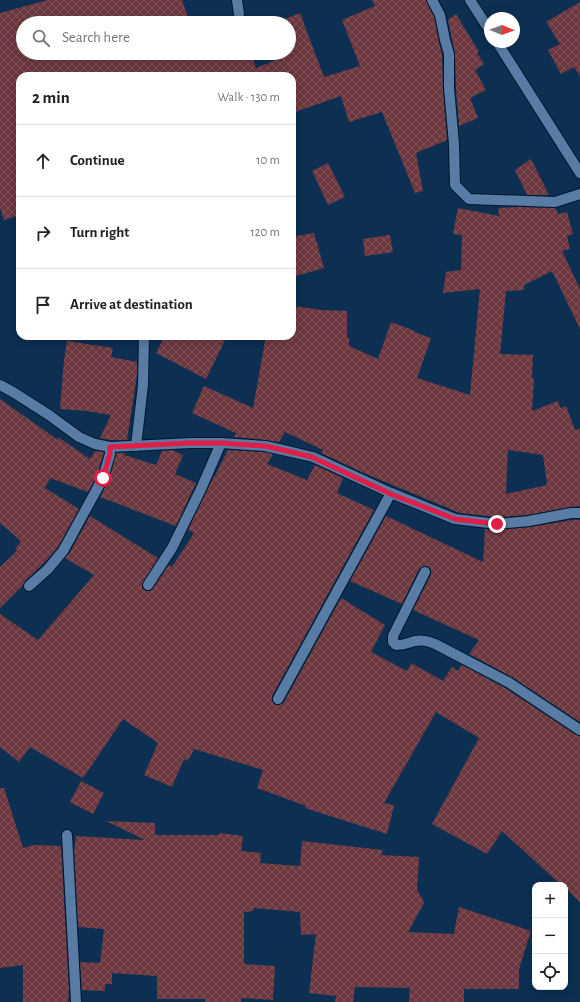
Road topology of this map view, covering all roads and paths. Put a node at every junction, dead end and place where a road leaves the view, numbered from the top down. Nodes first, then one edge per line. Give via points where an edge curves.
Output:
1 (237, 0) edge
2 (432, 0) edge
3 (470, 0) edge
4 (238, 14) dead end
5 (484, 22) edge
6 (501, 48) edge
7 (580, 173) edge
8 (580, 194) edge
9 (144, 340) edge
10 (0, 384) edge
11 (221, 443) junction
12 (136, 446) junction
13 (110, 447) junction
14 (391, 494) junction
15 (580, 513) edge
16 (425, 572) dead end
17 (148, 585) dead end
18 (29, 586) dead end
19 (278, 699) dead end
20 (580, 730) edge
21 (67, 836) dead end
22 (76, 1002) edge

1 - 4 street
2 - 8 street via 440,15 450,54 449,88 455,185 469,199 555,202
3 - 5 street
6 - 7 street
9 - 12 street via 143,385
10 - 13 street via 79,437
11 - 12 street
11 - 14 street via 265,446 312,457
11 - 17 street via 172,548
12 - 13 street
13 - 18 street via 103,478 63,551
14 - 15 street via 455,519 497,524
14 - 19 street
16 - 20 street via 393,642 402,645 417,640 442,647 508,682
21 - 22 street

